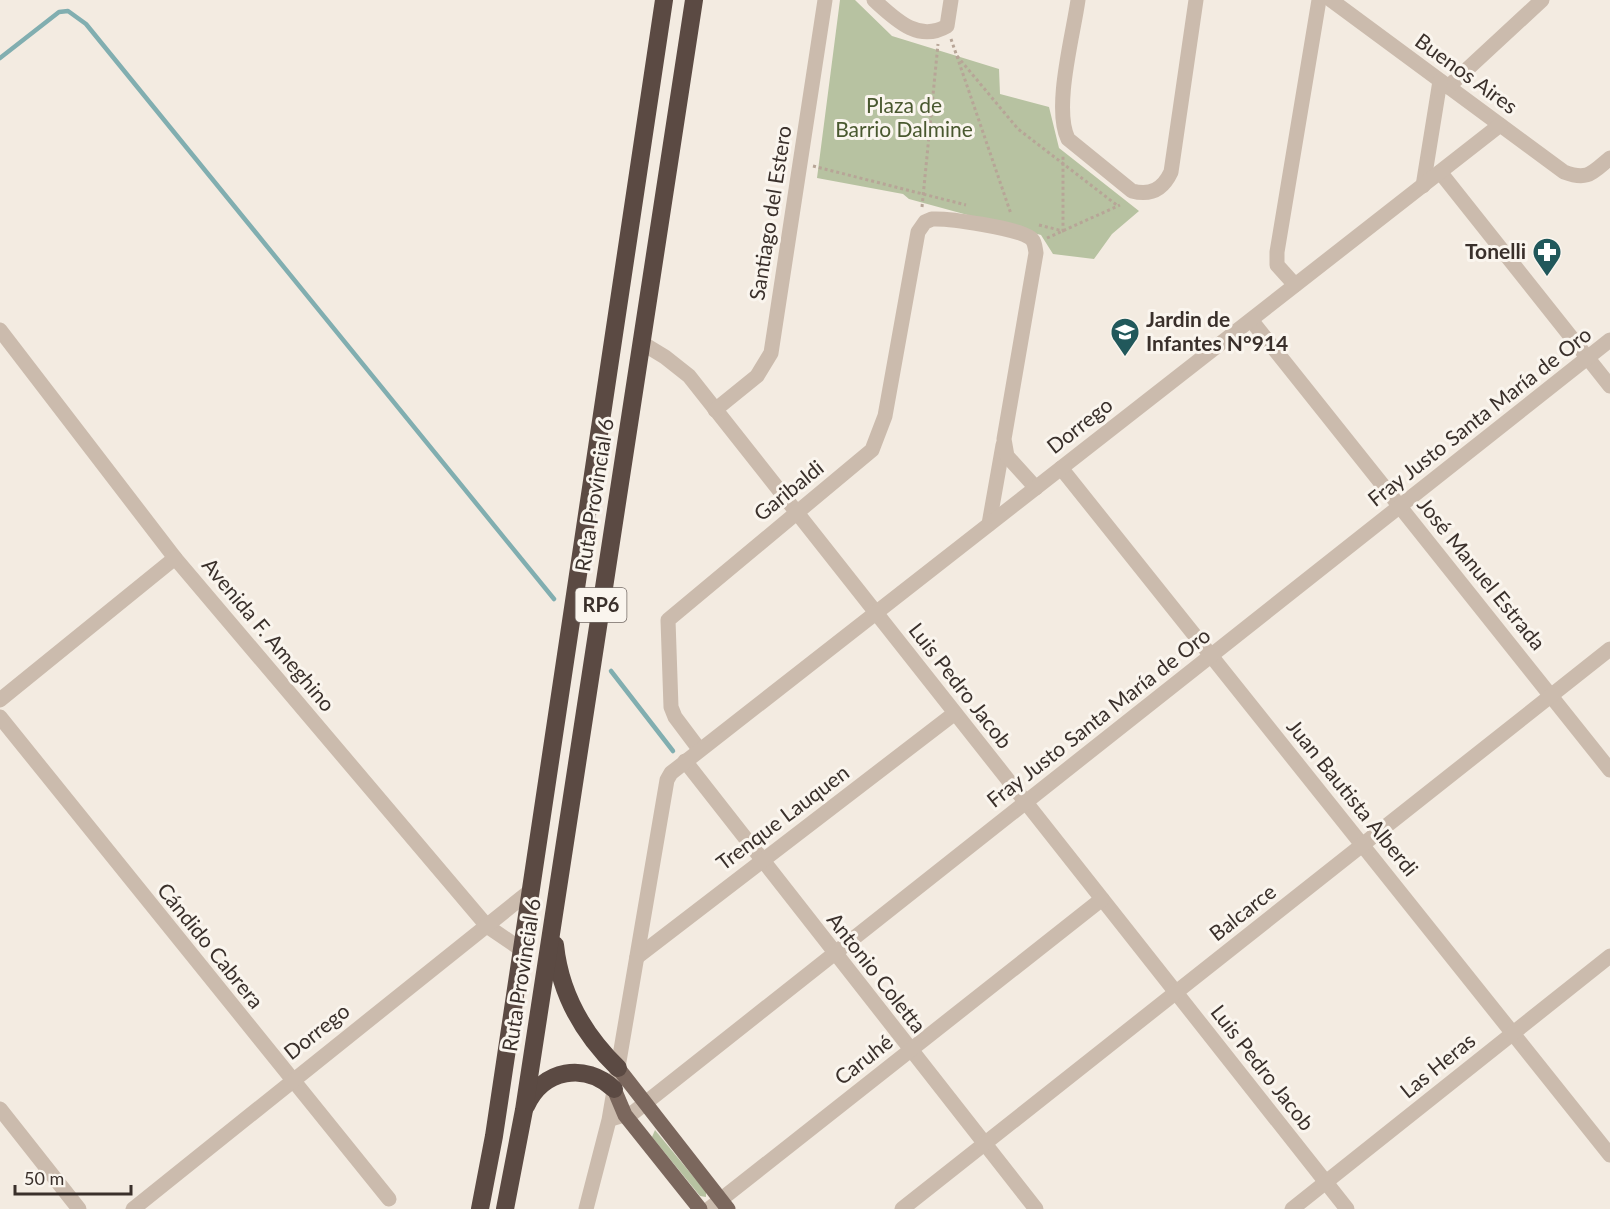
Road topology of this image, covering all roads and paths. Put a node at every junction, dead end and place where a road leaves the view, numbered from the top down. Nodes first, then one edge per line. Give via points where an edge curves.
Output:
1 (664, 0) edge
2 (694, 0) edge
3 (825, 0) edge
4 (874, 0) edge
5 (951, 0) edge
6 (1078, 0) edge
7 (1196, 0) edge
8 (1319, 0) edge
9 (1331, 0) edge
10 (1542, 0) edge
11 (943, 28) junction
12 (957, 56) junction
13 (1444, 84) junction
14 (1500, 125) junction
15 (1063, 128) junction
16 (1610, 158) edge
17 (799, 162) junction
18 (1063, 163) junction
19 (1440, 172) junction
20 (1422, 186) junction
21 (923, 194) junction
22 (1144, 194) junction
23 (968, 206) dead end
24 (1118, 206) junction
25 (1001, 214) dead end
26 (1063, 231) junction
27 (918, 232) junction
28 (1036, 249) junction
29 (1295, 285) junction
30 (1251, 320) junction
31 (0, 330) edge
32 (1610, 340) edge
33 (642, 343) junction
34 (1588, 358) junction
35 (1610, 386) edge
36 (715, 410) junction
37 (1004, 439) junction
38 (1061, 468) junction
39 (1036, 488) junction
40 (1400, 506) junction
41 (795, 512) junction
42 (989, 524) junction
43 (176, 558) junction
44 (876, 613) junction
45 (1610, 649) edge
46 (1211, 656) junction
47 (1551, 696) junction
48 (0, 700) edge
49 (955, 713) junction
50 (0, 717) edge
51 (699, 749) junction
52 (685, 761) junction
53 (1610, 770) edge
54 (1025, 803) junction
55 (1362, 845) junction
56 (761, 861) junction
57 (530, 891) junction
58 (1101, 899) junction
59 (552, 923) junction
60 (487, 926) junction
61 (522, 950) junction
62 (834, 954) junction
63 (1610, 956) edge
64 (637, 957) junction
65 (1176, 993) junction
66 (1513, 1034) junction
67 (910, 1050) junction
68 (618, 1068) junction
69 (291, 1080) junction
70 (614, 1089) junction
71 (644, 1104) junction
72 (0, 1109) edge
73 (524, 1110) junction
74 (625, 1115) junction
75 (609, 1120) junction
76 (985, 1144) junction
77 (1610, 1155) edge
78 (1326, 1182) junction
79 (389, 1199) dead end
80 (719, 1206) edge
81 (79, 1209) edge
82 (132, 1209) edge
83 (480, 1209) edge
84 (505, 1209) edge
85 (586, 1209) edge
86 (700, 1209) edge
87 (902, 1209) edge
88 (1036, 1209) edge
89 (1292, 1209) edge
90 (1347, 1209) edge

1 - 57 highway, Ruta Provincial 6 / RP6
2 - 33 highway, Ruta Provincial 6 / RP6
3 - 17 street, Santiago del Estero
4 - 11 street via 902,25 916,31
5 - 11 street
6 - 15 street via 1062,108
7 - 22 street via 1171,172 1165,184
8 - 29 street via 1277,252 1277,265
9 - 13 street, Buenos Aires
10 - 13 street
11 - 12 path
11 - 21 path
12 - 18 path via 1018,129
12 - 25 path via 1012,217
13 - 14 street, Buenos Aires
13 - 20 street
14 - 16 street, Buenos Aires via 1564,172 1578,177 1591,174
14 - 19 street, Dorrego
15 - 18 path
15 - 22 street via 1077,147 1132,191
17 - 21 path
17 - 36 street, Santiago del Estero via 771,353 757,376
18 - 24 path
18 - 26 path
19 - 20 street, Dorrego
19 - 34 street
20 - 29 street, Dorrego
21 - 23 path
21 - 27 path
22 - 24 path
24 - 26 path
26 - 28 path
27 - 28 street via 925,222 941,219 1017,232 1031,238
27 - 41 street, Garibaldi via 885,416 872,450
28 - 37 street
29 - 30 street, Dorrego
30 - 38 street, Dorrego
30 - 40 street, José Manuel Estrada
31 - 43 street, Avenida F. Ameghino
32 - 34 street, Fray Justo Santa María de Oro
33 - 36 street, Luis Pedro Jacob via 688,376
33 - 59 highway, Ruta Provincial 6 / RP6
34 - 35 street
34 - 40 street, Fray Justo Santa María de Oro
36 - 41 street, Luis Pedro Jacob
37 - 39 street via 1007,456
37 - 42 street
38 - 39 street, Dorrego
38 - 46 street, Juan Bautista Alberdi
39 - 42 street, Dorrego
40 - 46 street, Fray Justo Santa María de Oro
40 - 47 street, José Manuel Estrada
41 - 44 street, Luis Pedro Jacob
41 - 51 street, Garibaldi via 668,620 671,707
42 - 44 street, Dorrego
43 - 48 street
43 - 60 street, Avenida F. Ameghino
44 - 49 street, Luis Pedro Jacob
44 - 51 street, Dorrego
45 - 47 street, Balcarce
46 - 54 street, Fray Justo Santa María de Oro
46 - 55 street, Juan Bautista Alberdi
47 - 53 street, José Manuel Estrada
47 - 55 street, Balcarce
49 - 54 street, Luis Pedro Jacob
49 - 56 street, Trenque Lauquen
50 - 69 street, Cándido Cabrera
51 - 52 street, Dorrego
52 - 56 street, Antonio Coletta
52 - 64 street via 667,780
54 - 58 street, Luis Pedro Jacob
54 - 62 street, Fray Justo Santa María de Oro
55 - 65 street, Balcarce
55 - 66 street, Juan Bautista Alberdi
56 - 62 street, Antonio Coletta
56 - 64 street, Trenque Lauquen
57 - 60 street, Dorrego
57 - 61 highway, Ruta Provincial 6 / RP6
58 - 65 street, Luis Pedro Jacob
58 - 67 street, Caruhé
59 - 68 highway via 565,992 588,1035
59 - 73 highway, Ruta Provincial 6 / RP6
60 - 61 street, Avenida F. Ameghino
60 - 69 street, Dorrego
61 - 83 highway, Ruta Provincial 6 / RP6
62 - 67 street, Antonio Coletta
62 - 71 street, Fray Justo Santa María de Oro
63 - 66 street, Las Heras
64 - 68 street
65 - 76 street, Balcarce
65 - 78 street, Luis Pedro Jacob
66 - 77 street, Juan Bautista Alberdi
66 - 78 street, Las Heras
67 - 76 street, Antonio Coletta
67 - 80 street, Caruhé
68 - 70 street
68 - 71 main road
69 - 79 street, Cándido Cabrera
69 - 82 street, Dorrego
70 - 73 highway via 592,1074 562,1073 538,1088
70 - 74 main road
70 - 75 street
71 - 74 street, Fray Justo Santa María de Oro
71 - 80 main road
72 - 81 street
73 - 84 highway, Ruta Provincial 6 / RP6
74 - 75 street, Fray Justo Santa María de Oro
74 - 86 main road
75 - 85 street
76 - 87 street, Balcarce
76 - 88 street, Antonio Coletta
78 - 89 street, Las Heras
78 - 90 street, Luis Pedro Jacob

